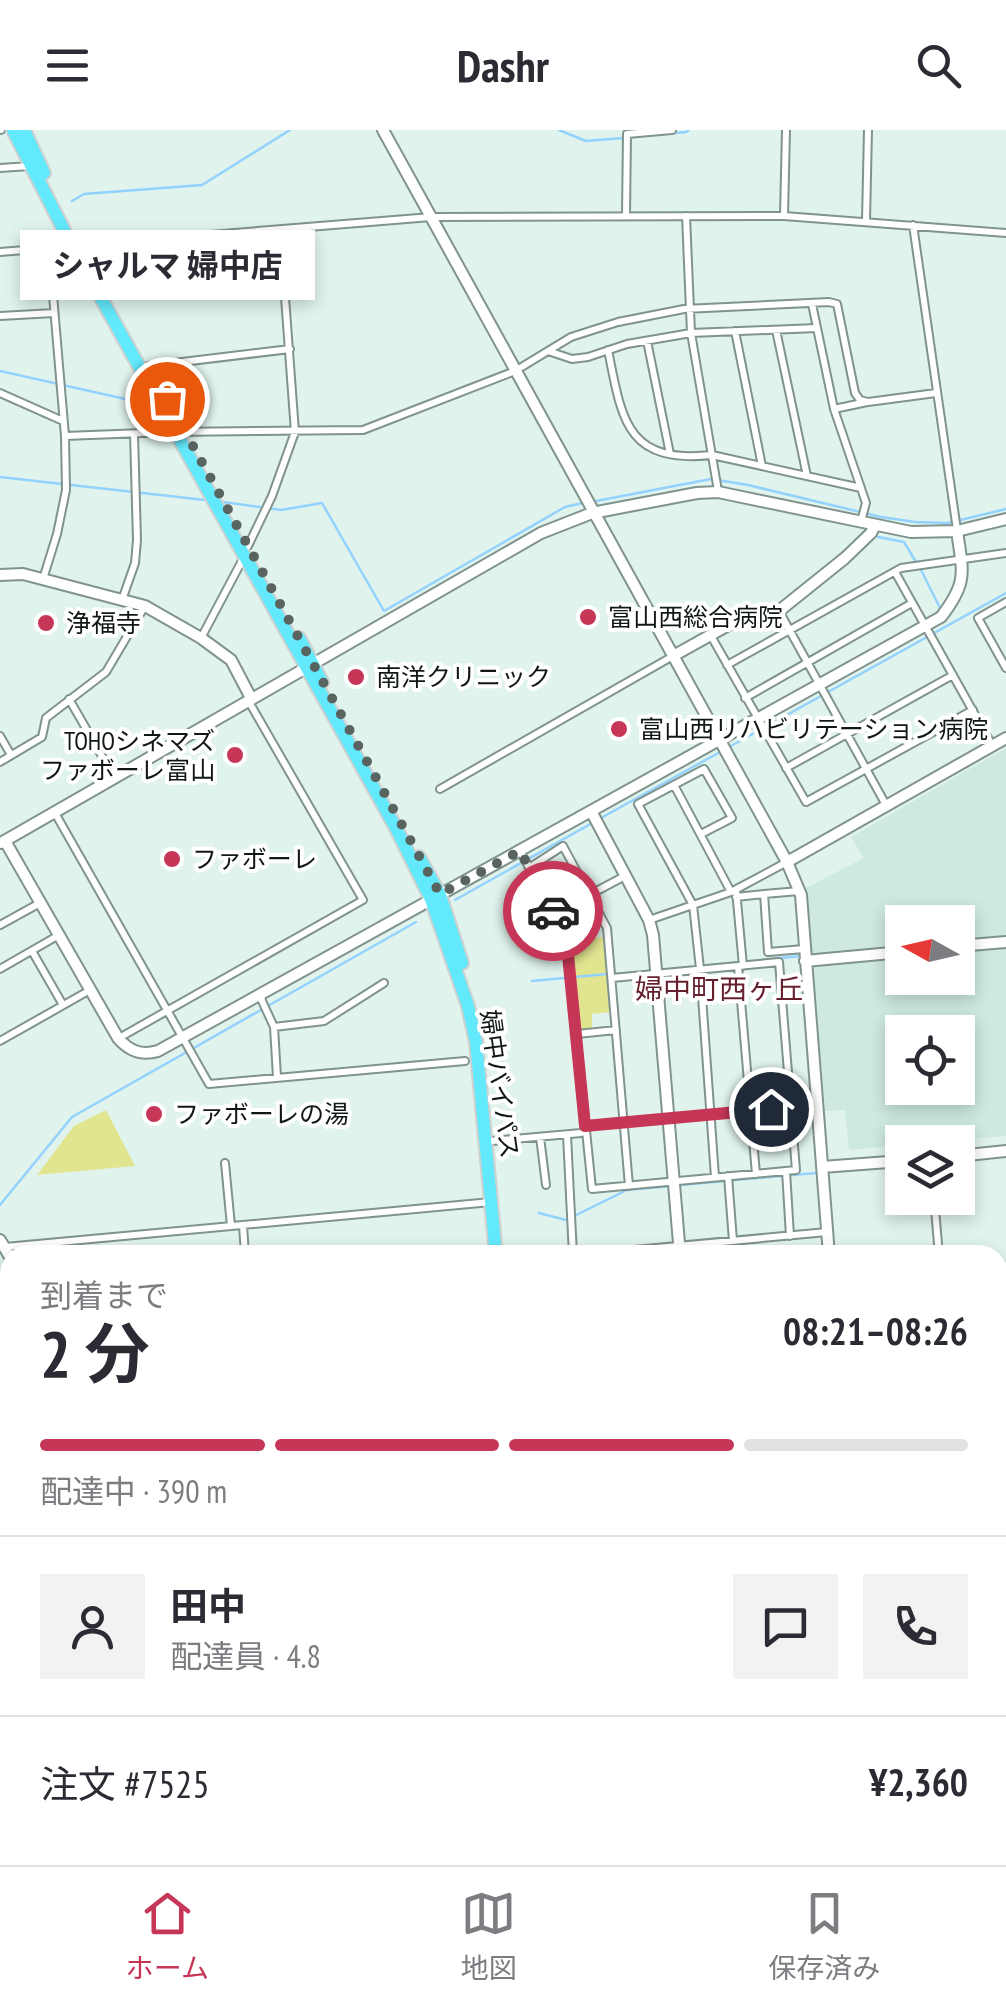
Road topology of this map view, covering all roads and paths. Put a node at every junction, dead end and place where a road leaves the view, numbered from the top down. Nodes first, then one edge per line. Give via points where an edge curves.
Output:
1 (13, 130) edge
2 (24, 130) edge
3 (383, 130) edge
4 (672, 130) edge
5 (786, 130) edge
6 (868, 130) edge
7 (32, 166) junction
8 (0, 168) edge
9 (626, 216) junction
10 (686, 216) junction
11 (784, 216) junction
12 (431, 217) junction
13 (866, 221) junction
14 (913, 225) junction
15 (280, 230) junction
16 (1006, 233) edge
17 (76, 246) junction
18 (49, 248) junction
19 (0, 252) edge
20 (812, 304) junction
21 (689, 308) junction
22 (54, 313) junction
23 (0, 316) edge
24 (817, 328) junction
25 (776, 330) junction
26 (735, 332) junction
27 (690, 333) junction
28 (647, 340) junction
29 (290, 349) junction
30 (608, 350) junction
31 (547, 351) junction
32 (149, 366) junction
33 (515, 370) junction
34 (936, 393) junction
35 (0, 394) edge
36 (868, 402) junction
37 (834, 409) junction
38 (63, 420) junction
39 (181, 432) junction
40 (295, 432) junction
41 (134, 434) junction
42 (64, 436) junction
43 (712, 455) junction
44 (670, 456) junction
45 (762, 466) junction
46 (807, 476) junction
47 (861, 488) junction
48 (718, 492) junction
49 (592, 513) junction
50 (1006, 519) edge
51 (860, 522) junction
52 (875, 525) junction
53 (957, 531) junction
54 (246, 551) junction
55 (1006, 553) edge
56 (961, 559) junction
57 (894, 572) junction
58 (0, 575) edge
59 (43, 579) junction
60 (122, 600) junction
61 (1006, 602) edge
62 (912, 603) junction
63 (144, 606) junction
64 (779, 611) junction
65 (925, 626) junction
66 (790, 630) junction
67 (710, 635) junction
68 (201, 638) junction
69 (673, 656) junction
70 (808, 662) junction
71 (309, 665) junction
72 (727, 665) junction
73 (1006, 668) edge
74 (953, 675) junction
75 (820, 684) junction
76 (745, 698) junction
77 (69, 699) junction
78 (250, 699) junction
79 (973, 710) junction
80 (756, 719) junction
81 (847, 734) junction
82 (0, 736) edge
83 (1006, 738) edge
84 (719, 740) junction
85 (993, 745) junction
86 (11, 755) junction
87 (0, 762) edge
88 (786, 768) junction
89 (867, 770) junction
90 (114, 777) junction
91 (674, 785) junction
92 (440, 790) dead end
93 (886, 805) junction
94 (591, 810) junction
95 (53, 811) junction
96 (701, 834) junction
97 (2, 842) edge
98 (520, 851) junction
99 (787, 862) junction
100 (529, 868) junction
101 (626, 876) junction
102 (799, 890) junction
103 (734, 893) junction
104 (764, 894) junction
105 (589, 895) junction
106 (435, 897) junction
107 (40, 903) junction
108 (693, 905) junction
109 (649, 920) junction
110 (0, 925) edge
111 (59, 935) junction
112 (1006, 942) edge
113 (975, 945) edge
114 (32, 952) junction
115 (885, 953) edge
116 (804, 955) junction
117 (741, 966) junction
118 (1, 967) edge
119 (700, 969) junction
120 (657, 974) junction
121 (612, 978) junction
122 (384, 983) dead end
123 (91, 989) junction
124 (261, 994) junction
125 (63, 1005) junction
126 (166, 1012) junction
127 (274, 1027) junction
128 (616, 1030) junction
129 (576, 1034) junction
130 (118, 1038) junction
131 (182, 1038) junction
132 (0, 1041) edge
133 (465, 1061) dead end
134 (277, 1076) junction
135 (791, 1107) junction
136 (750, 1112) junction
137 (711, 1115) junction
138 (669, 1119) junction
139 (624, 1122) junction
140 (583, 1130) junction
141 (567, 1134) junction
142 (540, 1137) junction
143 (492, 1141) junction
144 (1006, 1151) edge
145 (975, 1154) edge
146 (885, 1162) edge
147 (225, 1163) dead end
148 (822, 1168) junction
149 (786, 1170) junction
150 (756, 1174) junction
151 (728, 1176) junction
152 (715, 1177) junction
153 (674, 1182) junction
154 (546, 1185) dead end
155 (629, 1186) junction
156 (492, 1201) junction
157 (936, 1215) edge
158 (243, 1225) junction
159 (231, 1226) junction
160 (827, 1232) junction
161 (790, 1236) junction
162 (733, 1241) junction
163 (36, 1245) edge
164 (244, 1245) edge
165 (499, 1245) edge
166 (499, 1245) edge
167 (573, 1245) edge
168 (679, 1245) edge
169 (711, 1245) edge
170 (828, 1245) edge
171 (939, 1245) edge

1 - 7 highway, 婦中バイパス
2 - 17 highway, 婦中バイパス
3 - 12 street
4 - 9 street via 627,134
5 - 11 street
6 - 13 street
7 - 8 street
7 - 17 highway, 婦中バイパス
9 - 10 street
9 - 12 street
10 - 11 street
10 - 21 street
11 - 13 street
12 - 15 street
12 - 33 street
13 - 14 street
14 - 16 street
14 - 34 street
15 - 17 street
15 - 29 street
17 - 18 street
17 - 32 highway, 婦中バイパス
17 - 39 highway, 婦中バイパス
18 - 19 street
18 - 22 street
20 - 21 street
20 - 24 street
20 - 36 street via 836,304 855,394
21 - 27 street
21 - 31 street via 590,330
22 - 23 street
22 - 38 street
24 - 25 street
24 - 37 street
25 - 26 street
25 - 46 street
26 - 27 street
26 - 45 street
27 - 28 street
27 - 43 street
28 - 30 street
28 - 44 street
29 - 32 street
29 - 40 street
30 - 31 street via 572,359
30 - 44 street via 630,430
31 - 33 street
32 - 39 highway, 婦中バイパス
33 - 40 street via 363,430
33 - 49 street
34 - 36 street
34 - 53 street
35 - 38 street
36 - 37 street
37 - 47 street
38 - 42 street
39 - 40 street
39 - 41 street
39 - 54 highway, 婦中バイパス
40 - 54 street
41 - 42 street
41 - 60 street via 136,563
42 - 59 street via 66,490
43 - 44 street
43 - 45 street
43 - 48 street
45 - 46 street
46 - 47 street
47 - 51 street via 866,502
48 - 49 street
48 - 51 street
49 - 69 street
49 - 71 street via 540,534
50 - 53 street
51 - 52 street
52 - 53 street
52 - 64 street
53 - 56 street
54 - 68 street
54 - 71 highway, 婦中バイパス
55 - 56 street
56 - 57 street
56 - 65 street via 959,591 941,617
57 - 62 street
57 - 66 street
58 - 59 street
59 - 60 street
60 - 63 street
61 - 73 street via 978,618
62 - 65 street
62 - 70 street
63 - 68 street
63 - 77 street via 106,672
64 - 66 street
64 - 67 street
65 - 74 street
65 - 75 street
66 - 70 street
66 - 72 street
67 - 69 street
67 - 72 street
68 - 78 street via 231,660
69 - 84 street
69 - 92 street
70 - 75 street
70 - 76 street
71 - 78 street
71 - 106 highway, 婦中バイパス
72 - 76 street
74 - 79 street
74 - 81 street
75 - 80 street
75 - 81 street
76 - 80 street
77 - 86 street via 46,718 42,737
77 - 90 street
78 - 90 street
78 - 126 street via 363,900
79 - 85 street
79 - 89 street
80 - 84 street
80 - 88 street
81 - 88 street
81 - 89 street
82 - 86 street
83 - 85 street
84 - 94 street
84 - 99 street
85 - 93 street
86 - 87 street
88 - 89 street via 806,802
89 - 93 street
90 - 95 street
91 - 96 street
91 - 96 street via 704,769 732,818
91 - 108 street via 638,804
93 - 99 street
94 - 98 street
94 - 101 street
95 - 97 street
95 - 126 street
96 - 103 street
97 - 107 street
98 - 100 street
98 - 106 street
99 - 102 street
99 - 103 street
100 - 105 street via 563,846
100 - 129 street via 566,935
101 - 105 street
101 - 109 street
102 - 104 street
102 - 116 street
103 - 104 street
103 - 108 street
103 - 117 street
104 - 116 street via 768,952
105 - 121 street via 608,928
106 - 124 street
106 - 143 highway, 婦中バイパス via 478,1024
106 - 156 highway, 婦中バイパス via 476,1042
107 - 110 street
107 - 111 street
108 - 109 street
108 - 119 street
109 - 120 street
111 - 114 street
111 - 123 street
112 - 113 street
114 - 118 street
114 - 125 street
115 - 116 street
116 - 148 street
117 - 119 street
117 - 135 street via 779,962
117 - 136 street
119 - 120 street
119 - 137 street
120 - 121 street
120 - 138 street
121 - 128 street
122 - 127 street via 324,1021
123 - 125 street
123 - 130 street
124 - 127 street
124 - 131 street
125 - 132 street
126 - 130 street
126 - 131 street
127 - 134 street
128 - 129 street
128 - 139 street
129 - 140 street
130 - 131 street via 150,1054
131 - 134 street via 209,1084
133 - 134 street
135 - 136 street
135 - 149 street via 796,1170
136 - 137 street
136 - 150 street
137 - 138 street
137 - 152 street
138 - 139 street
138 - 153 street
139 - 140 street
139 - 155 street
140 - 141 street
140 - 155 street via 592,1188
141 - 142 street
141 - 167 street
142 - 143 street
142 - 154 street
143 - 165 highway, 婦中バイパス
144 - 145 street
146 - 148 street
147 - 159 street
148 - 160 street
149 - 150 street
149 - 161 street
150 - 151 street
151 - 152 street
151 - 162 street
152 - 153 street
153 - 155 street
153 - 168 street
156 - 158 street
156 - 166 highway, 婦中バイパス
157 - 171 street
158 - 159 street
158 - 164 street
159 - 163 street
160 - 161 street
160 - 170 street
161 - 162 street
162 - 169 street

